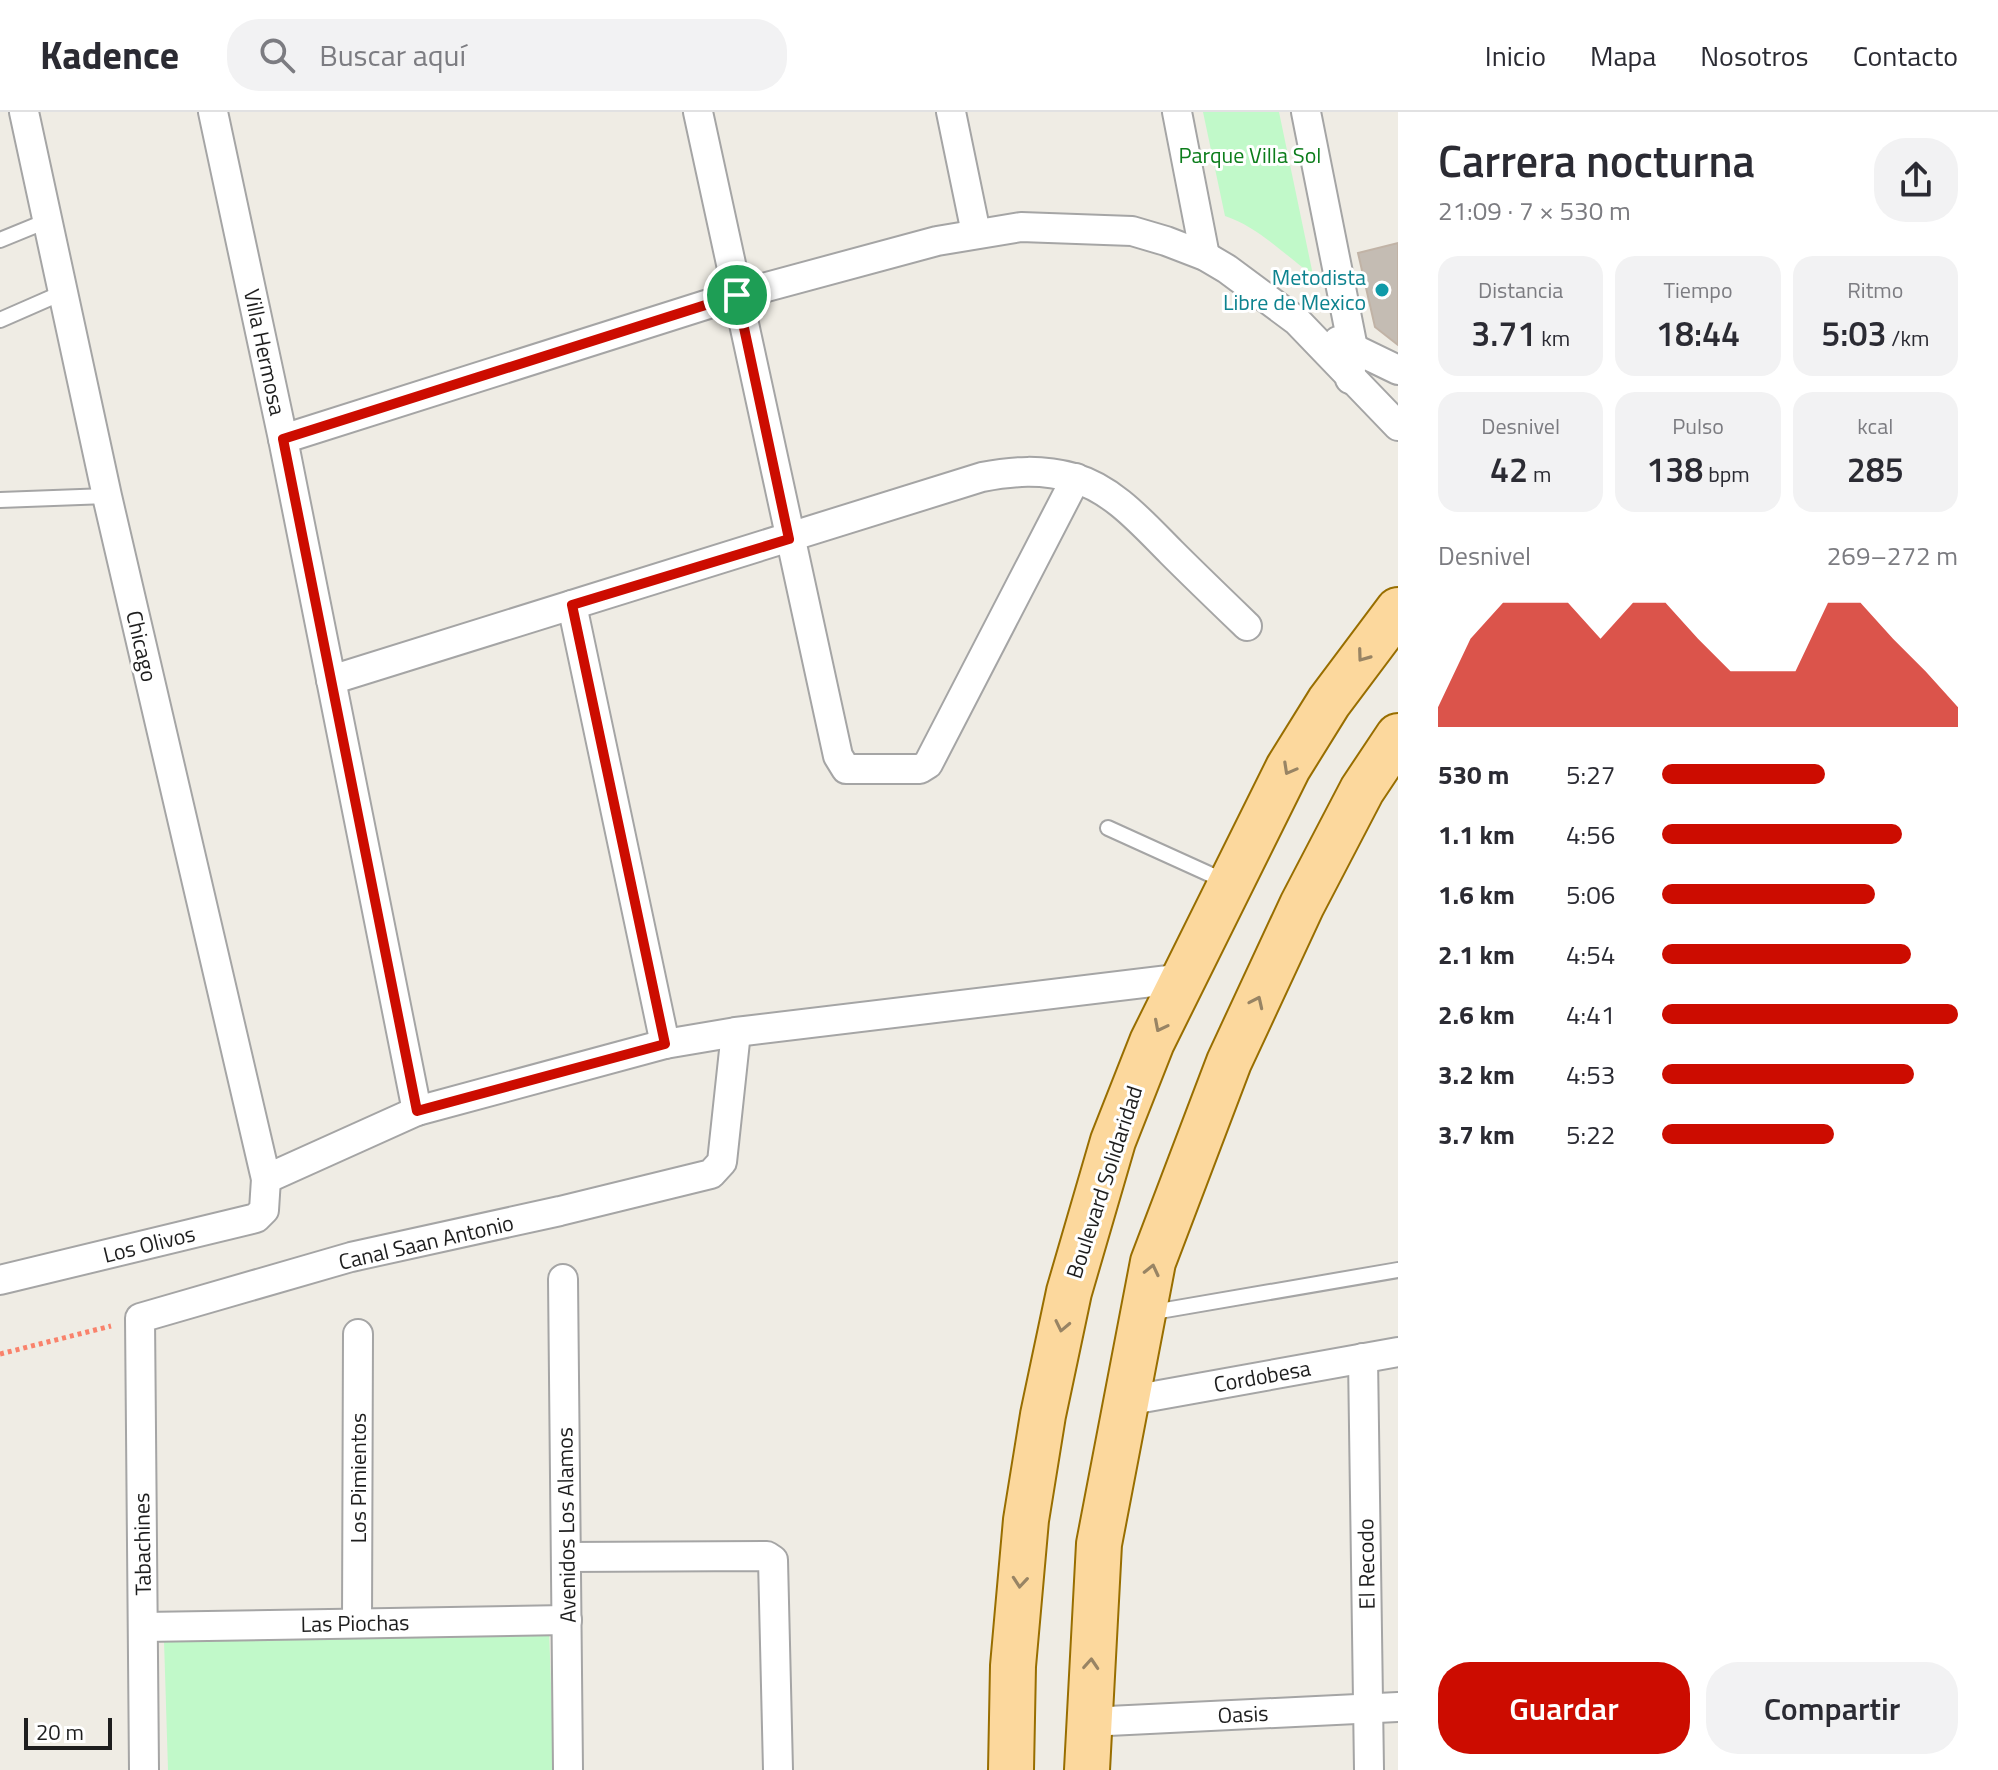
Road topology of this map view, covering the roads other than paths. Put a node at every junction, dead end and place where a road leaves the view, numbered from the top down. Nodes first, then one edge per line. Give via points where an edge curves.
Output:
1 (24, 112) edge
2 (213, 112) edge
3 (698, 112) edge
4 (951, 112) edge
5 (1177, 112) edge
6 (1306, 112) edge
7 (49, 220) junction
8 (976, 233) junction
9 (0, 240) edge
10 (1205, 256) junction
11 (64, 292) junction
12 (737, 295) junction
13 (0, 320) edge
14 (1297, 321) junction
15 (1353, 348) junction
16 (1398, 370) edge
17 (1350, 379) junction
18 (1398, 426) edge
19 (283, 439) junction
20 (1076, 478) junction
21 (107, 496) junction
22 (0, 500) edge
23 (789, 539) junction
24 (572, 605) junction
25 (1398, 610) edge
26 (1247, 626) dead end
27 (331, 680) junction
28 (1398, 736) edge
29 (1108, 828) dead end
30 (1231, 884) junction
31 (1185, 978) junction
32 (736, 1032) junction
33 (665, 1044) junction
34 (417, 1111) junction
35 (266, 1179) junction
36 (1398, 1270) edge
37 (563, 1279) dead end
38 (0, 1280) edge
39 (1144, 1313) junction
40 (140, 1318) joint
41 (358, 1334) dead end
42 (1398, 1352) edge
43 (1363, 1358) junction
44 (1126, 1401) junction
45 (566, 1557) junction
46 (567, 1620) junction
47 (357, 1623) junction
48 (143, 1627) junction
49 (1398, 1707) edge
50 (1368, 1708) junction
51 (1088, 1722) junction
52 (144, 1770) edge
53 (568, 1770) edge
54 (778, 1770) edge
55 (1011, 1770) edge
56 (1087, 1770) edge
57 (1369, 1770) edge

1 - 7 street, Chicago
2 - 19 street, Villa Hermosa
3 - 12 street
4 - 8 street
5 - 10 street
6 - 15 street
7 - 9 lane
7 - 11 street, Chicago
8 - 10 street via 1021,227 1132,231
8 - 12 street
10 - 14 street
11 - 13 lane
11 - 21 street, Chicago
12 - 19 street
12 - 23 street
14 - 15 street
14 - 17 street
15 - 16 street
15 - 17 street
17 - 18 street
19 - 27 street, Villa Hermosa
20 - 23 street via 1016,471 982,477
20 - 23 street via 928,764 920,769 846,769 839,761
20 - 26 street via 1125,507
21 - 22 lane
21 - 35 street, Chicago
23 - 24 street
24 - 27 street
24 - 33 street
25 -> 30 main road, Boulevard Solidaridad via 1329,702 1288,768
27 - 34 street, Villa Hermosa
39 -> 28 main road via 1153,1262 1229,1062 1302,905 1362,790
29 - 30 lane
30 - 31 main road, Boulevard Solidaridad
31 - 32 street
31 -> 55 main road, Boulevard Solidaridad via 1152,1042 1113,1141 1069,1292 1026,1520 1013,1666
32 - 33 street
32 - 40 street, Canal Saan Antonio via 722,1162 711,1174 351,1257
33 - 34 street
34 - 35 street
35 - 38 street, Los Olivos via 264,1210 256,1218
36 - 39 lane
37 - 45 street, Avenidos Los Alamos
39 - 44 main road
40 - 48 street, Tabachines
41 - 47 street, Los Pimientos
42 - 43 street, Cordobesa
43 - 44 street, Cordobesa
43 - 50 street, El Recodo
51 -> 44 main road via 1099,1544
45 - 46 street, Avenidos Los Alamos
45 - 54 street via 767,1556 774,1562
46 - 47 street, Las Piochas
46 - 53 street, Avenidos Los Alamos
47 - 48 street, Las Piochas
48 - 52 street, Tabachines
49 - 50 street, Oasis
50 - 51 street, Oasis
50 - 57 street, El Recodo
51 - 56 main road

